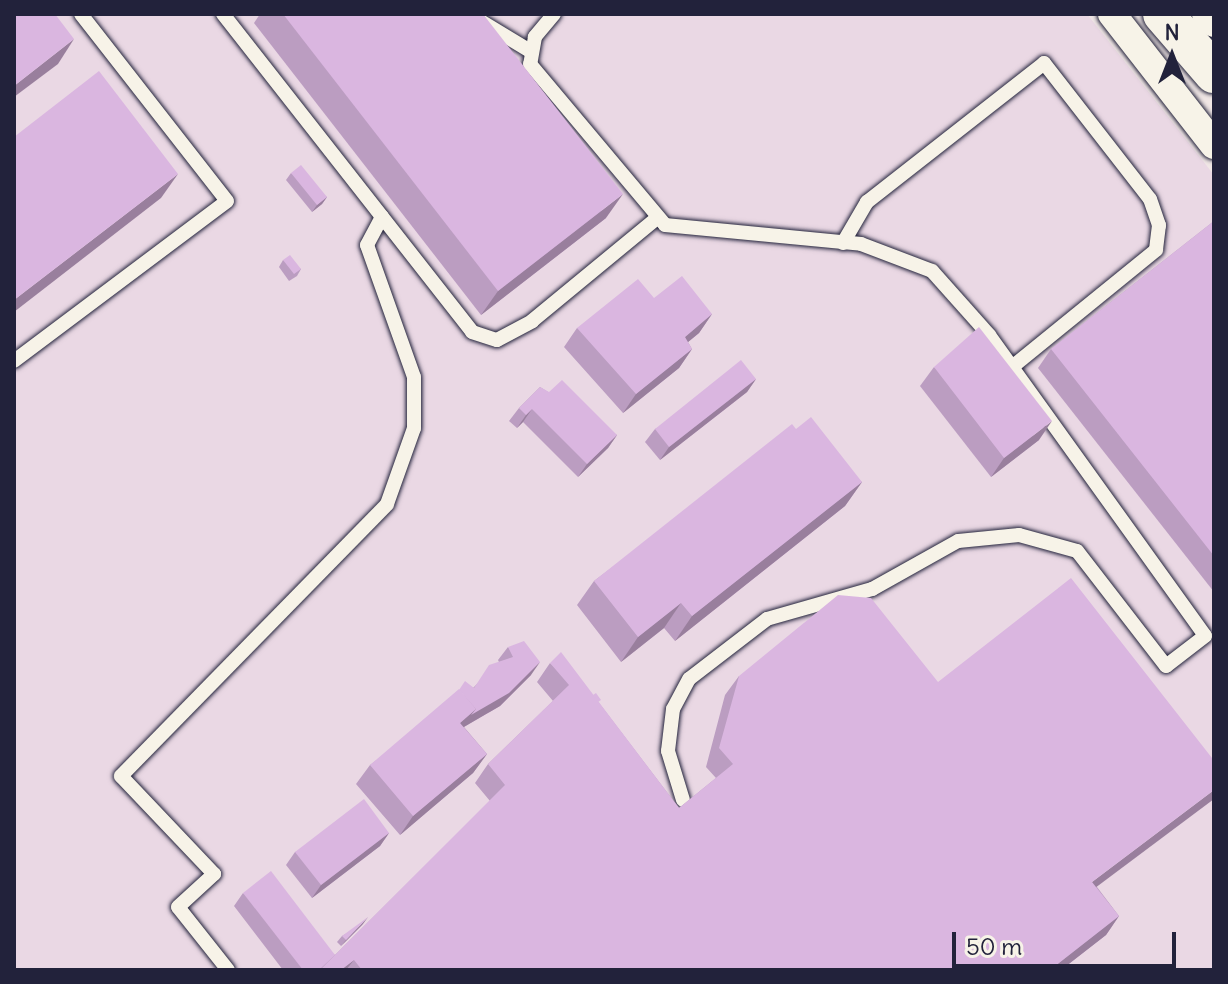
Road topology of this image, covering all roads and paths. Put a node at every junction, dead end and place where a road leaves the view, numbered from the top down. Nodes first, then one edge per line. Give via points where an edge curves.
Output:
1 (81, 14) edge
2 (223, 14) edge
3 (469, 14) edge
4 (554, 14) edge
5 (1112, 14) edge
6 (1163, 14) edge
7 (1206, 14) edge
8 (1214, 22) edge
9 (530, 51) junction
10 (1214, 73) edge
11 (1214, 145) edge
12 (382, 217) junction
13 (658, 217) junction
14 (843, 243) junction
15 (14, 361) edge
16 (1012, 367) junction
17 (683, 800) edge
18 (228, 970) edge

1 - 15 lane via 227,201
2 - 12 lane
3 - 9 lane
4 - 9 lane
5 - 11 street
6 - 10 main road
7 - 8 street
9 - 13 lane via 530,64
12 - 13 lane via 472,332 497,340 532,321
12 - 18 lane via 367,245 414,377 414,428 387,504 121,776 214,874 178,907
13 - 14 lane via 690,230
14 - 16 lane via 932,271
14 - 16 lane via 867,202 1044,63 1150,199 1159,225 1156,250
16 - 17 lane via 1205,636 1166,666 1077,551 1019,535 958,541 872,589 767,619 689,679 673,709 668,751

